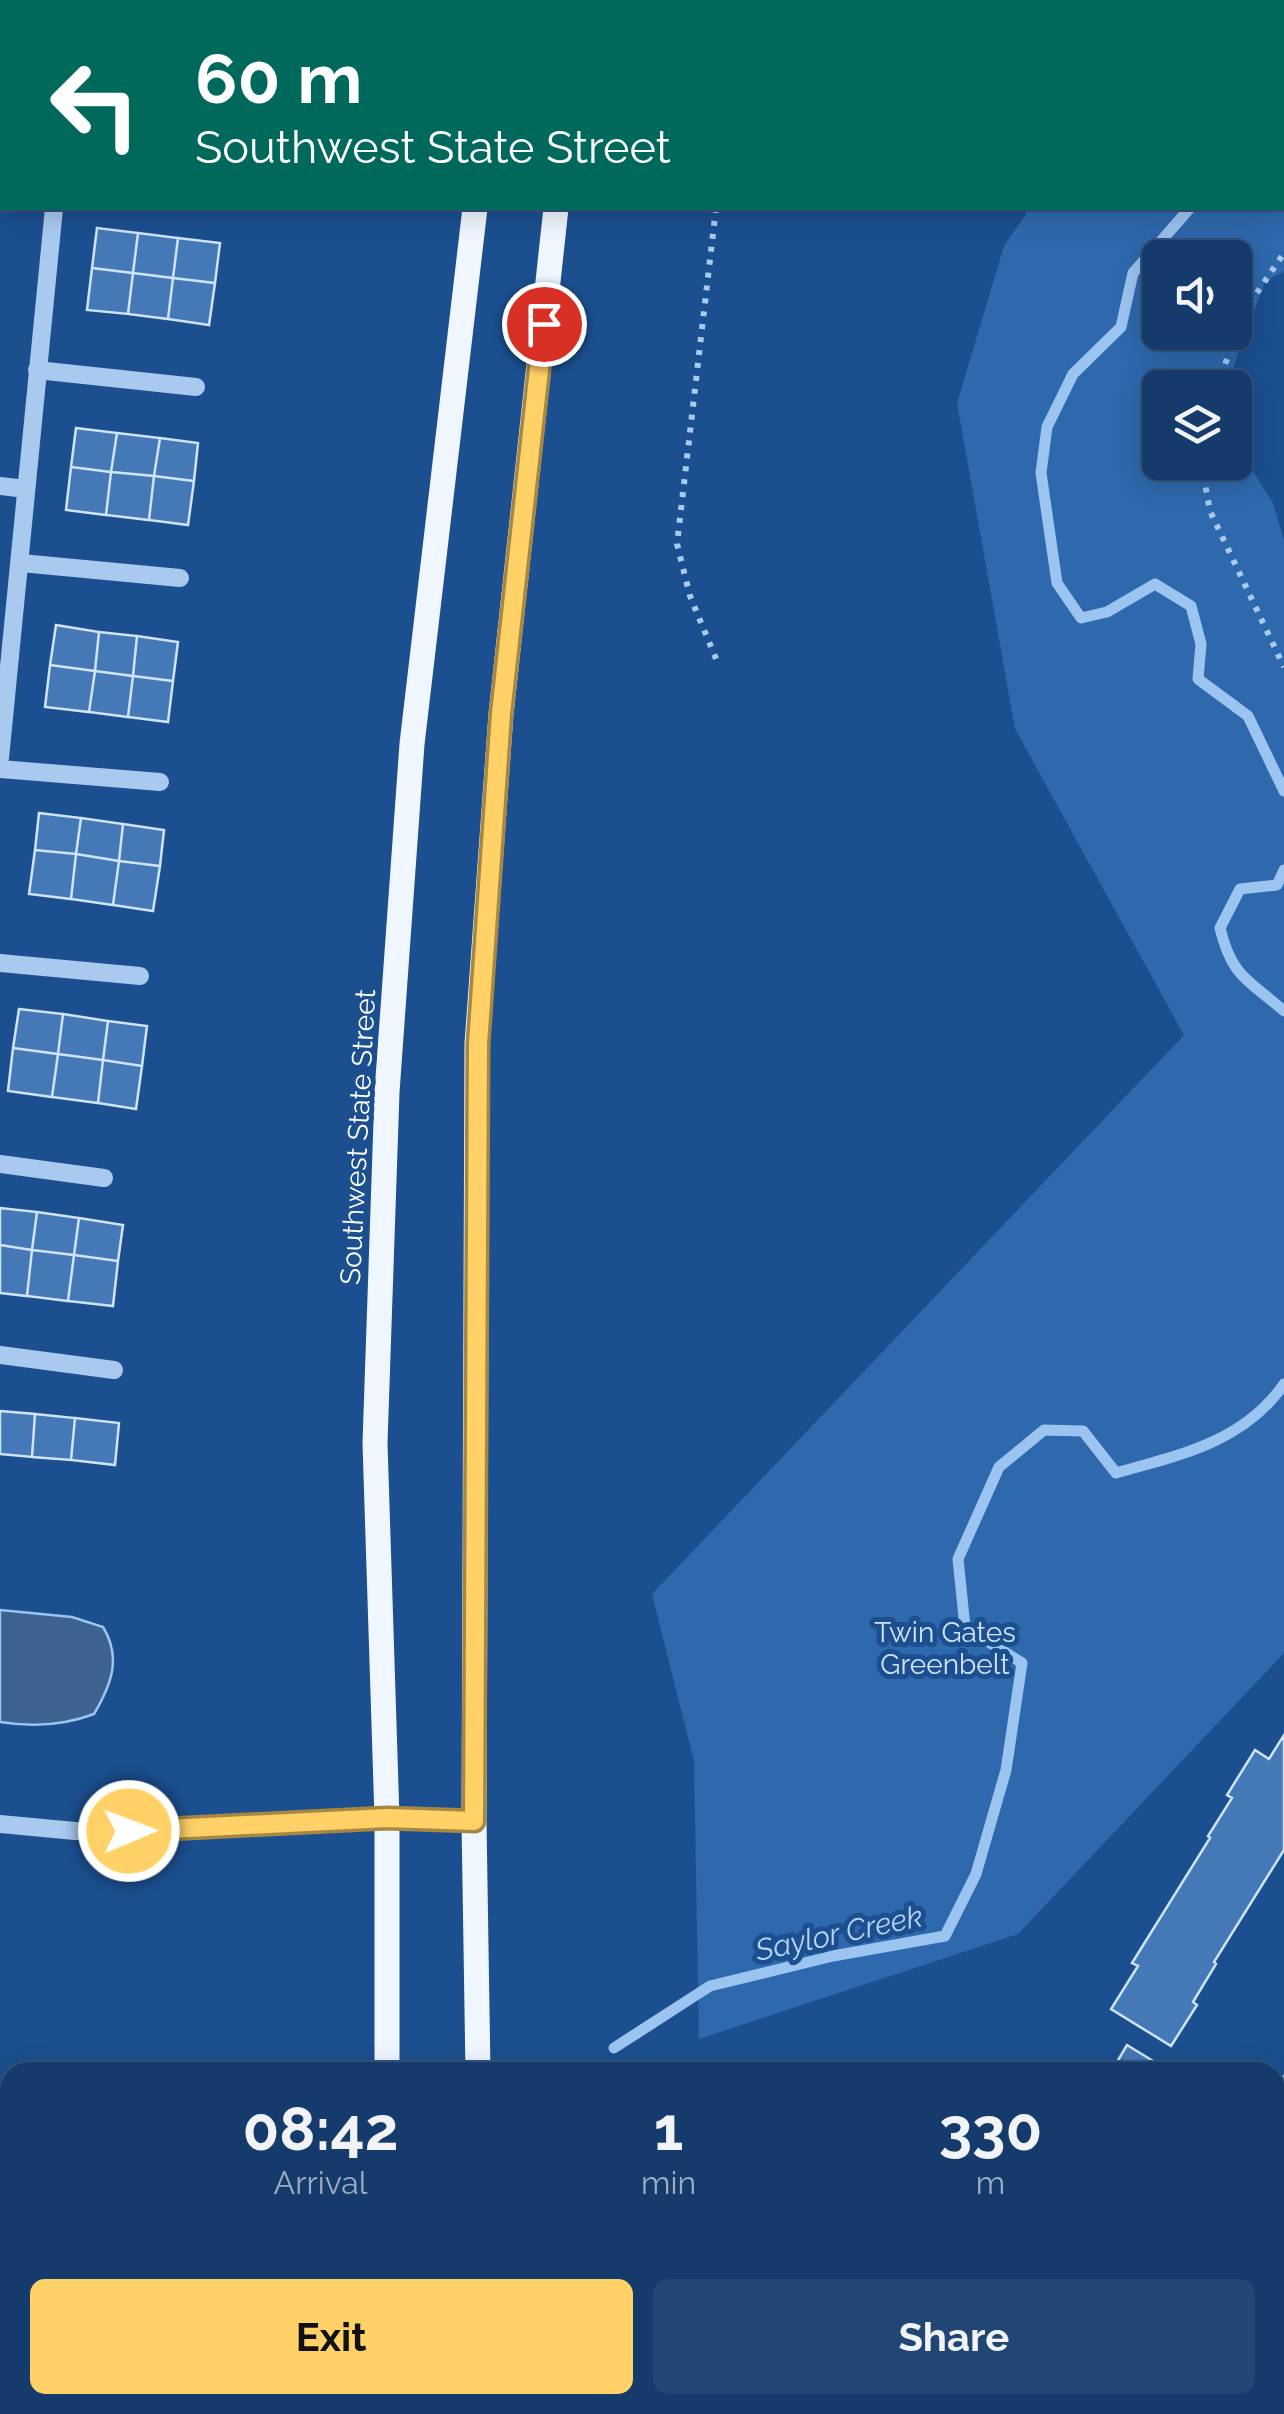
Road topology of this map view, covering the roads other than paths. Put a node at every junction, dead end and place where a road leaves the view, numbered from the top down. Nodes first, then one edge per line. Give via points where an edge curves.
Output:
1 (54, 210) edge
2 (475, 210) edge
3 (556, 210) edge
4 (37, 370) junction
5 (196, 386) dead end
6 (0, 486) edge
7 (26, 489) junction
8 (21, 564) junction
9 (180, 578) dead end
10 (0, 758) edge
11 (0, 769) edge
12 (160, 782) dead end
13 (0, 963) edge
14 (140, 976) dead end
15 (0, 1164) edge
16 (104, 1178) dead end
17 (0, 1355) edge
18 (114, 1370) dead end
19 (387, 1818) junction
20 (474, 1821) junction
21 (0, 1824) edge
22 (387, 2062) edge
23 (478, 2062) edge

1 - 4 street
2 - 19 main road, Southwest State Street via 412,744 387,1092 375,1443
3 - 20 main road via 501,714 478,1044
4 - 5 street
4 - 7 street
6 - 7 street
7 - 8 street
8 - 9 street
8 - 10 street
11 - 12 street
13 - 14 street
15 - 16 street
17 - 18 street
19 - 20 street
19 - 21 street via 156,1832
19 - 22 main road, Southwest State Street
20 - 23 main road

